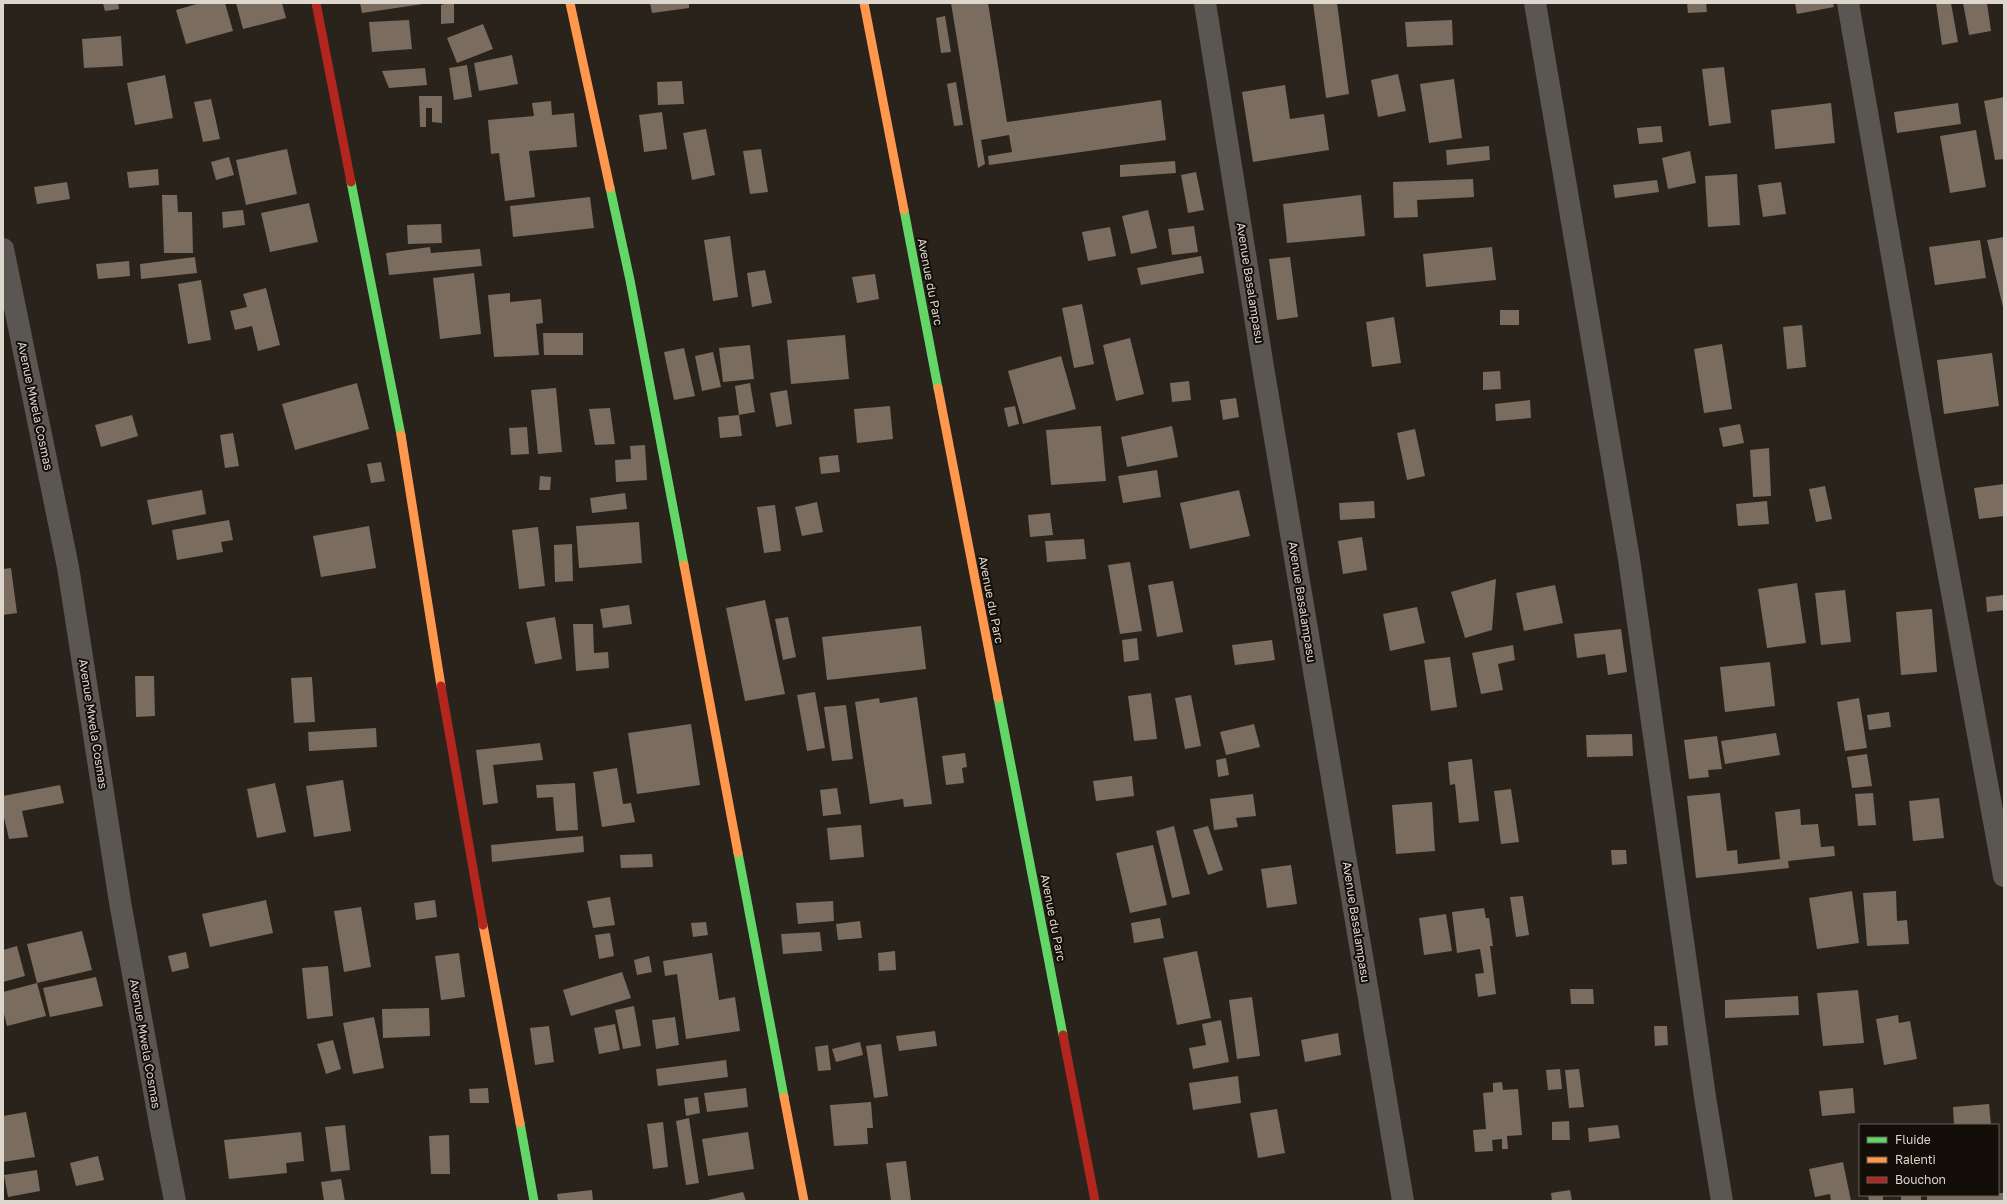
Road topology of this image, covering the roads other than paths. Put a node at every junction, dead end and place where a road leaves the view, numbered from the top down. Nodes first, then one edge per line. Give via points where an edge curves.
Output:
1 (316, 3) edge
2 (570, 3) edge
3 (864, 3) edge
4 (1205, 3) edge
5 (1535, 3) edge
6 (1848, 3) edge
7 (3, 249) edge
8 (2004, 876) edge
9 (175, 1201) edge
10 (534, 1201) edge
11 (804, 1201) edge
12 (1095, 1201) edge
13 (1403, 1201) edge
14 (1722, 1201) edge

1 - 10 street via 399,423 460,801
2 - 11 street via 630,280
3 - 12 street, Avenue du Parc
4 - 13 street, Avenue Basalampasu via 1264,375
5 - 14 street via 1629,559
6 - 8 street via 1926,454
7 - 9 street, Avenue Mwela Cosmas via 68,567 120,902

